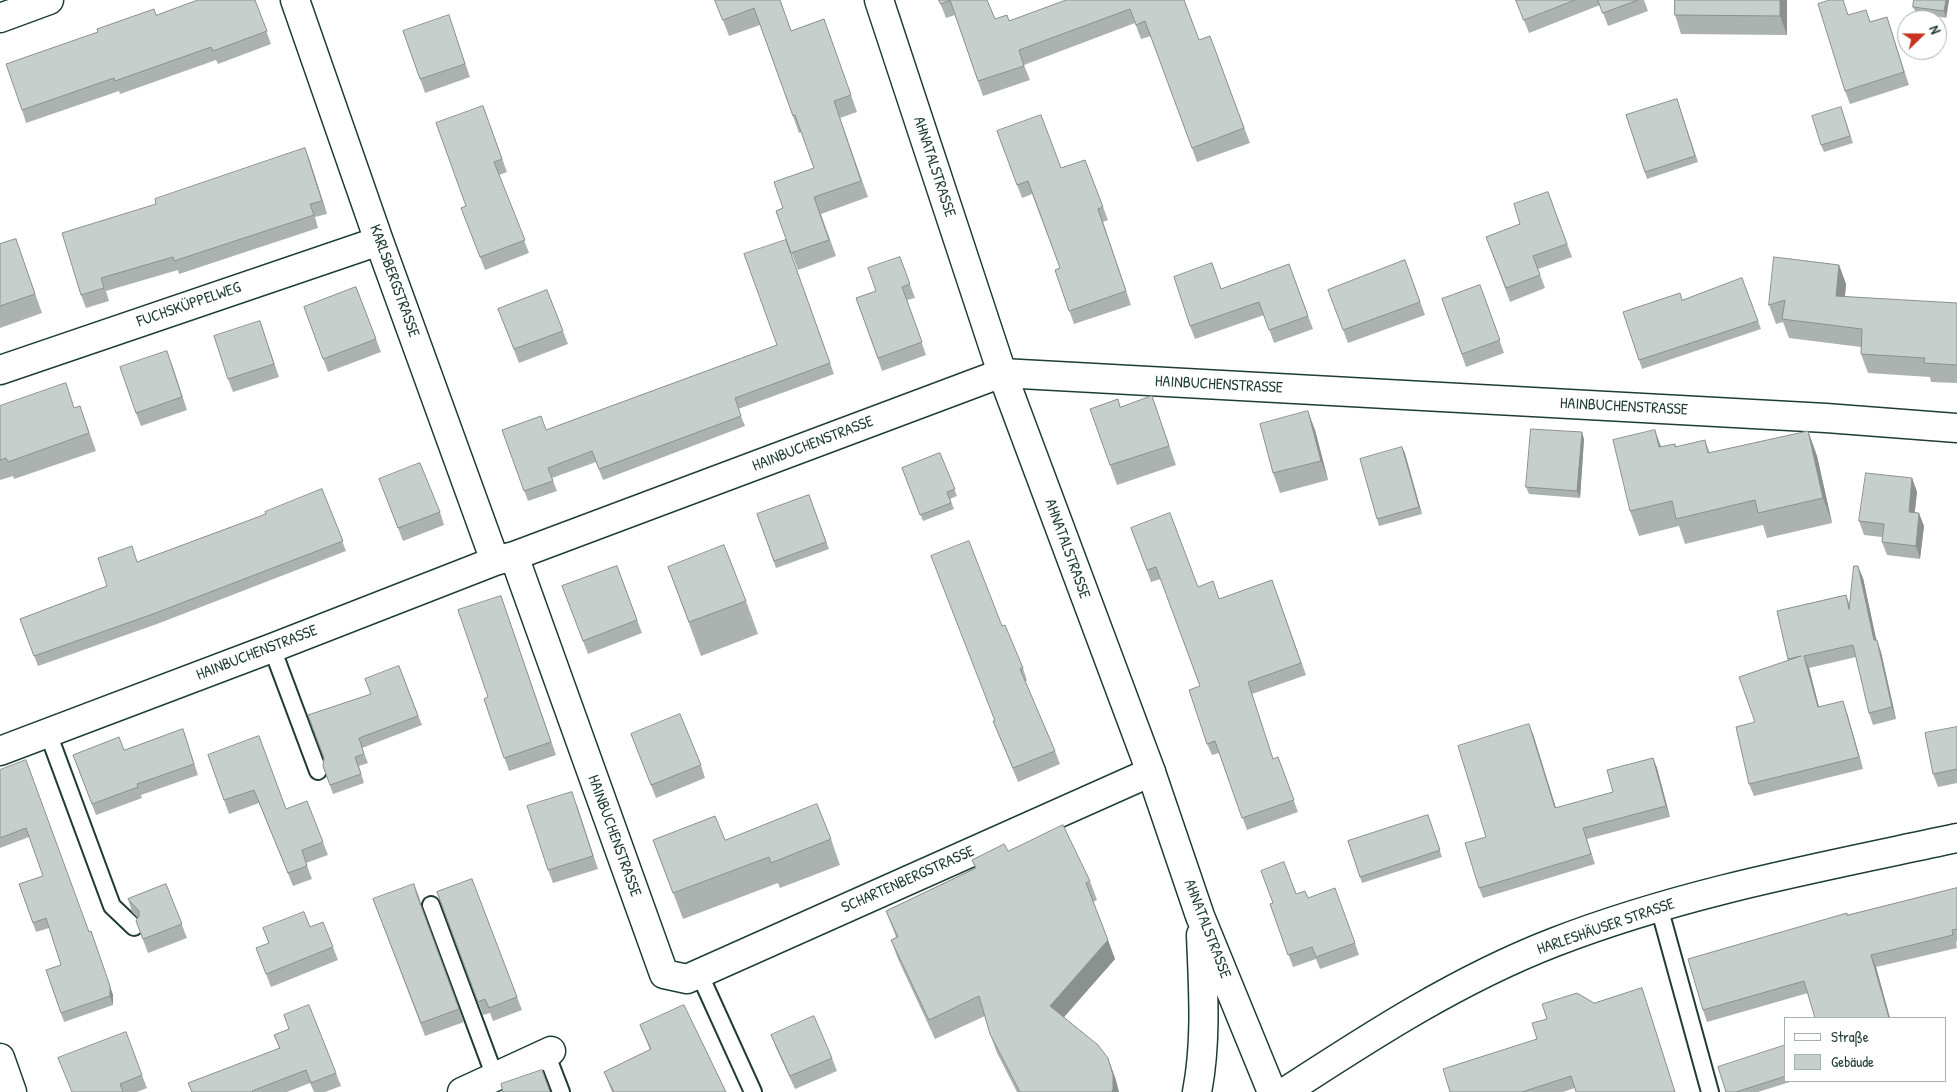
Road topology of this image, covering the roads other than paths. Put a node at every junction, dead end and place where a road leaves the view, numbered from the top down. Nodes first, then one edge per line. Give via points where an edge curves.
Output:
1 (49, 0) edge
2 (295, 0) edge
3 (879, 0) edge
4 (0, 18) edge
5 (379, 240) junction
6 (0, 370) edge
7 (1002, 373) junction
8 (1957, 428) edge
9 (505, 558) junction
10 (272, 648) junction
11 (48, 733) junction
12 (0, 751) edge
13 (318, 771) dead end
14 (1151, 772) junction
15 (1957, 838) edge
16 (431, 905) dead end
17 (1659, 907) junction
18 (1200, 916) junction
19 (134, 927) edge
20 (699, 973) junction
21 (664, 974) joint
22 (548, 1052) joint
23 (0, 1058) edge
24 (495, 1077) junction
25 (12, 1092) edge
26 (462, 1092) edge
27 (561, 1092) edge
28 (753, 1092) edge
29 (1197, 1092) edge
30 (1272, 1092) edge
31 (1285, 1092) edge
32 (1710, 1092) edge

1 - 4 street
2 - 5 street, KARLSBERGSTRASSE
3 - 7 street, AHNATALSTRASSE
5 - 6 street, FUCHSKÜPPELWEG
5 - 9 street, KARLSBERGSTRASSE
7 - 8 street, HAINBUCHENSTRASSE
7 - 9 street, HAINBUCHENSTRASSE
7 - 14 street, AHNATALSTRASSE
9 - 10 street, HAINBUCHENSTRASSE
9 - 21 street, HAINBUCHENSTRASSE
10 - 11 street, HAINBUCHENSTRASSE
10 - 13 lane
11 - 12 street, HAINBUCHENSTRASSE
11 - 19 lane via 112,906
14 - 18 street, AHNATALSTRASSE
14 - 20 street, SCHARTENBERGSTRASSE
15 - 17 street, HARLESHÄUSER STRASSE
16 - 24 lane
17 - 31 street, HARLESHÄUSER STRASSE via 1554,942 1483,974 1416,1010
17 - 32 lane
18 - 29 street via 1204,998 1201,1074
18 - 30 street, AHNATALSTRASSE
20 - 21 street, SCHARTENBERGSTRASSE via 687,978
20 - 28 lane
22 - 24 street
22 - 27 lane
23 - 25 street
24 - 26 street

